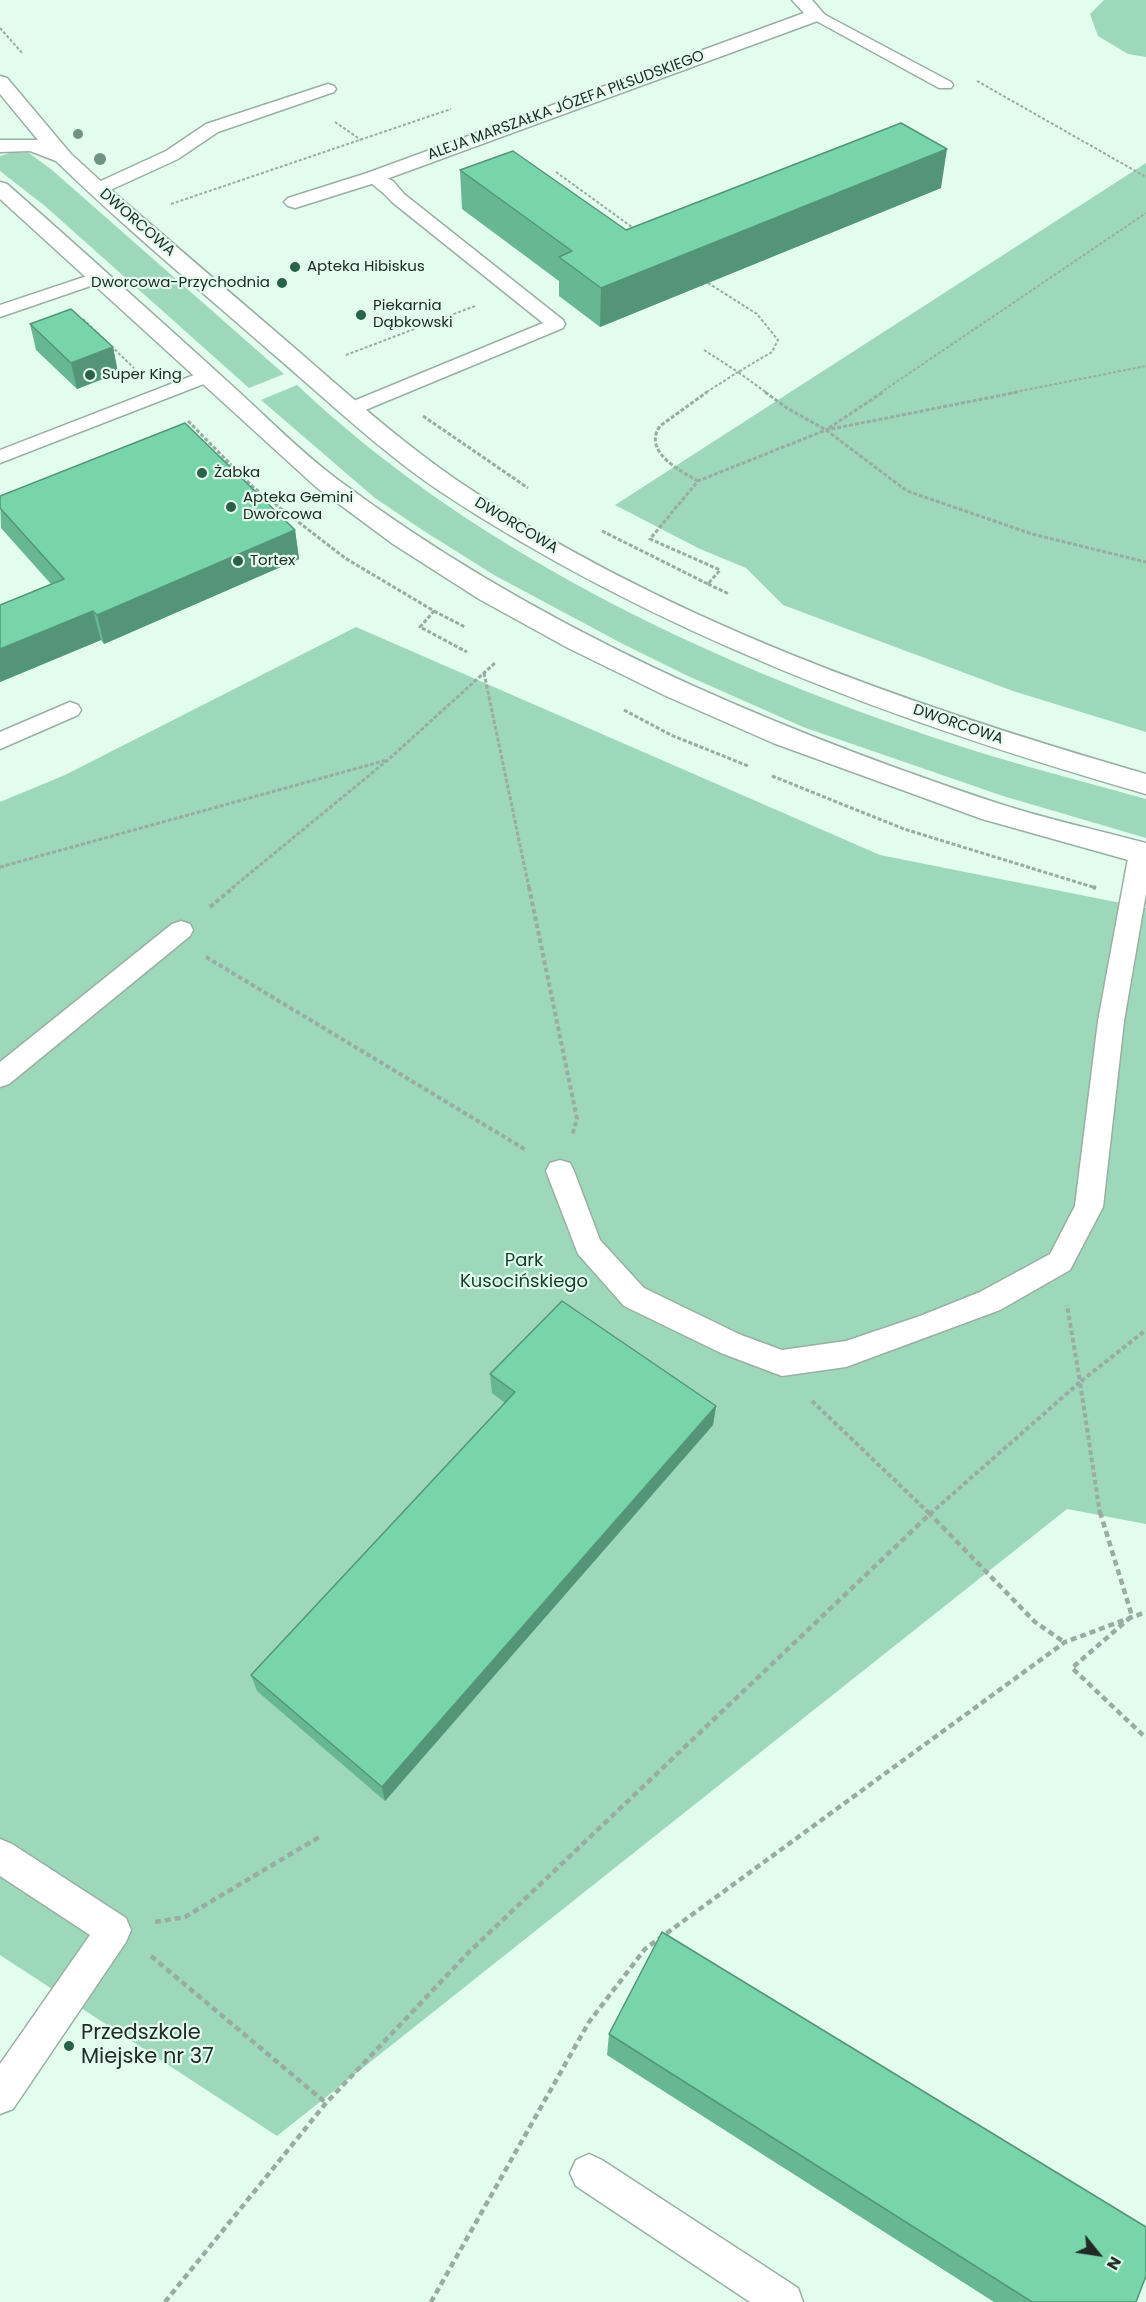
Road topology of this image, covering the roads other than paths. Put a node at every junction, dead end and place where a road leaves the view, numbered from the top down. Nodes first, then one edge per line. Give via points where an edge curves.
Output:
1 (801, 0) edge
2 (816, 15) junction
3 (0, 82) edge
4 (945, 85) dead end
5 (328, 89) dead end
6 (0, 146) edge
7 (64, 158) junction
8 (374, 177) junction
9 (0, 188) edge
10 (98, 189) junction
11 (295, 201) dead end
12 (99, 277) junction
13 (0, 311) edge
14 (207, 376) junction
15 (351, 409) junction
16 (0, 457) edge
17 (70, 710) dead end
18 (0, 741) edge
19 (1146, 784) edge
20 (1144, 854) edge
21 (181, 930) road end
22 (0, 1077) edge
23 (560, 1171) road end
24 (0, 1856) edge
25 (0, 2096) edge
26 (589, 2173) dead end
27 (784, 2302) edge

1 - 2 street
2 - 4 lane
2 - 8 street, ALEJA MARSZAŁKA JÓZEFA PIŁSUDSKIEGO
3 - 7 street, DWORCOWA
5 - 10 lane via 212,128 172,155
6 - 7 street via 33,145
7 - 10 street, DWORCOWA
8 - 11 street, ALEJA MARSZAŁKA JÓZEFA PIŁSUDSKIEGO
8 - 15 lane via 556,324
9 - 12 street
10 - 15 street, DWORCOWA
12 - 13 lane
12 - 14 street
14 - 16 lane
14 - 20 street via 325,482 402,538 488,593 577,642 676,690 860,765 992,812
15 - 19 street, DWORCOWA via 447,484 543,544 647,599 833,681 942,721
17 - 18 lane
20 - 23 lane via 1110,1021 1089,1207 1060,1262 990,1301 846,1354 782,1363 731,1344 634,1297 588,1246
21 - 22 lane
24 - 25 lane via 114,1930
26 - 27 lane

